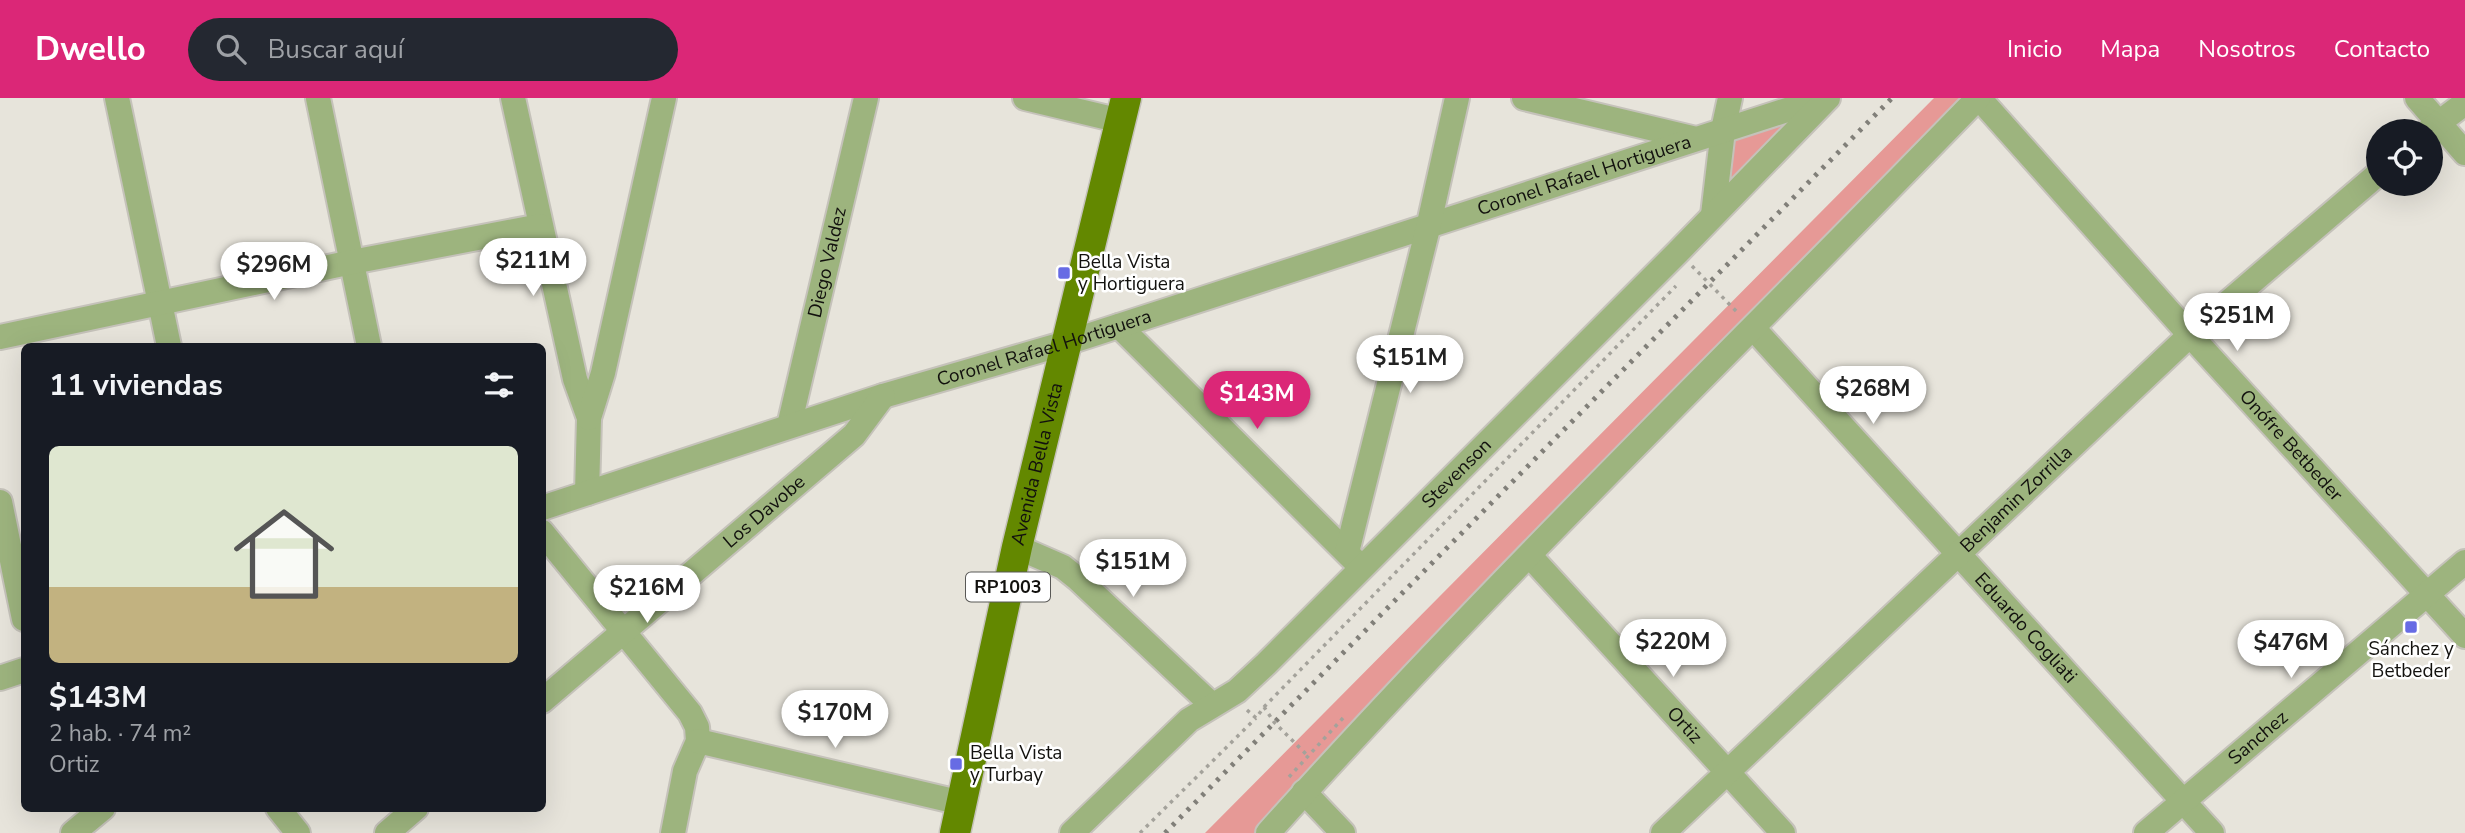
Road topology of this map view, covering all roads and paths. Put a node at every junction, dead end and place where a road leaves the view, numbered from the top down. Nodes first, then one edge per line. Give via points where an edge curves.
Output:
1 (117, 98) edge
2 (318, 98) edge
3 (513, 98) edge
4 (664, 98) edge
5 (866, 98) edge
6 (1025, 98) edge
7 (1457, 98) edge
8 (1524, 98) edge
9 (1730, 98) edge
10 (1826, 98) edge
11 (1978, 98) edge
12 (2417, 98) edge
13 (2465, 103) edge
14 (1124, 109) edge
15 (2429, 119) edge
16 (2443, 120) edge
17 (1723, 130) junction
18 (2443, 135) edge
19 (1693, 138) junction
20 (2465, 153) edge
21 (2366, 184) edge
22 (1713, 215) junction
23 (540, 226) junction
24 (1428, 228) junction
25 (1703, 258) dead end
26 (1686, 260) junction
27 (352, 262) junction
28 (160, 303) junction
29 (1119, 326) junction
30 (1754, 329) junction
31 (2190, 335) junction
32 (0, 337) edge
33 (168, 343) edge
34 (368, 343) edge
35 (1066, 343) junction
36 (883, 396) junction
37 (589, 418) junction
38 (789, 426) junction
39 (587, 494) junction
40 (0, 502) edge
41 (546, 507) edge
42 (546, 537) edge
43 (1017, 547) junction
44 (1958, 554) junction
45 (1530, 556) junction
46 (1354, 560) junction
47 (2465, 562) edge
48 (2426, 595) junction
49 (21, 604) edge
50 (624, 632) junction
51 (2465, 636) edge
52 (21, 671) edge
53 (0, 678) edge
54 (546, 698) edge
55 (1221, 700) junction
56 (1264, 707) junction
57 (1256, 718) junction
58 (698, 741) junction
59 (1727, 772) junction
60 (1312, 783) junction
61 (2184, 802) junction
62 (98, 812) edge
63 (281, 812) edge
64 (411, 812) edge
65 (961, 824) edge
66 (74, 833) edge
67 (299, 833) edge
68 (387, 833) edge
69 (673, 833) edge
70 (1072, 833) edge
71 (1140, 833) edge
72 (1268, 833) edge
73 (1343, 833) edge
74 (1662, 833) edge
75 (1783, 833) edge
76 (2146, 833) edge
77 (2213, 833) edge

1 - 28 street
2 - 27 street
3 - 23 street
4 - 37 street
5 - 38 street, Diego Valdez
6 - 14 street
7 - 24 street
8 - 19 street
9 - 17 street
10 - 17 street, Coronel Rafael Hortiguera
10 - 22 street, Stevenson
11 - 30 street
11 - 31 street, Onófre Betbeder
12 - 15 street
13 - 16 street
14 - 35 main road, Avenida Bella Vista / RP1003
17 - 19 street, Coronel Rafael Hortiguera
17 - 22 street
18 - 20 street
19 - 24 street, Coronel Rafael Hortiguera
21 - 31 street, Benjamin Zorrilla
22 - 26 street, Stevenson
23 - 27 street
23 - 37 street via 575,379
24 - 29 street, Coronel Rafael Hortiguera
24 - 46 street
25 - 26 path
26 - 30 path
26 - 46 street, Stevenson
26 - 56 path
27 - 28 street
27 - 34 street
28 - 32 street
28 - 33 street
29 - 35 street, Coronel Rafael Hortiguera
29 - 46 street
30 - 44 street, Eduardo Cogliati
30 - 45 street
31 - 44 street, Benjamin Zorrilla
31 - 48 street, Onófre Betbeder
35 - 36 street, Coronel Rafael Hortiguera
35 - 43 main road, Avenida Bella Vista / RP1003
36 - 38 street, Coronel Rafael Hortiguera
36 - 50 street, Los Davobe via 854,435
37 - 39 street
38 - 39 street, Coronel Rafael Hortiguera
39 - 41 street, Coronel Rafael Hortiguera
40 - 49 street
42 - 50 street
43 - 55 street via 1063,567
43 - 65 main road, Avenida Bella Vista / RP1003
44 - 59 street, Benjamin Zorrilla
44 - 61 street, Eduardo Cogliati
45 - 59 street, Ortiz
45 - 60 street
46 - 55 street, Stevenson via 1266,664
47 - 48 street, Sanchez
48 - 51 street, Onófre Betbeder
48 - 61 street, Sanchez
50 - 54 street, Los Davobe
50 - 58 street via 690,713
52 - 53 street
55 - 57 path
55 - 70 street, Stevenson via 1189,719
56 - 57 path
56 - 60 path
57 - 71 path
58 - 65 street
58 - 69 street via 685,771
59 - 74 street, Benjamin Zorrilla
59 - 75 street, Ortiz
60 - 72 street
60 - 73 street
61 - 76 street, Sanchez
61 - 77 street, Eduardo Cogliati
62 - 66 street
63 - 67 street
64 - 68 street

